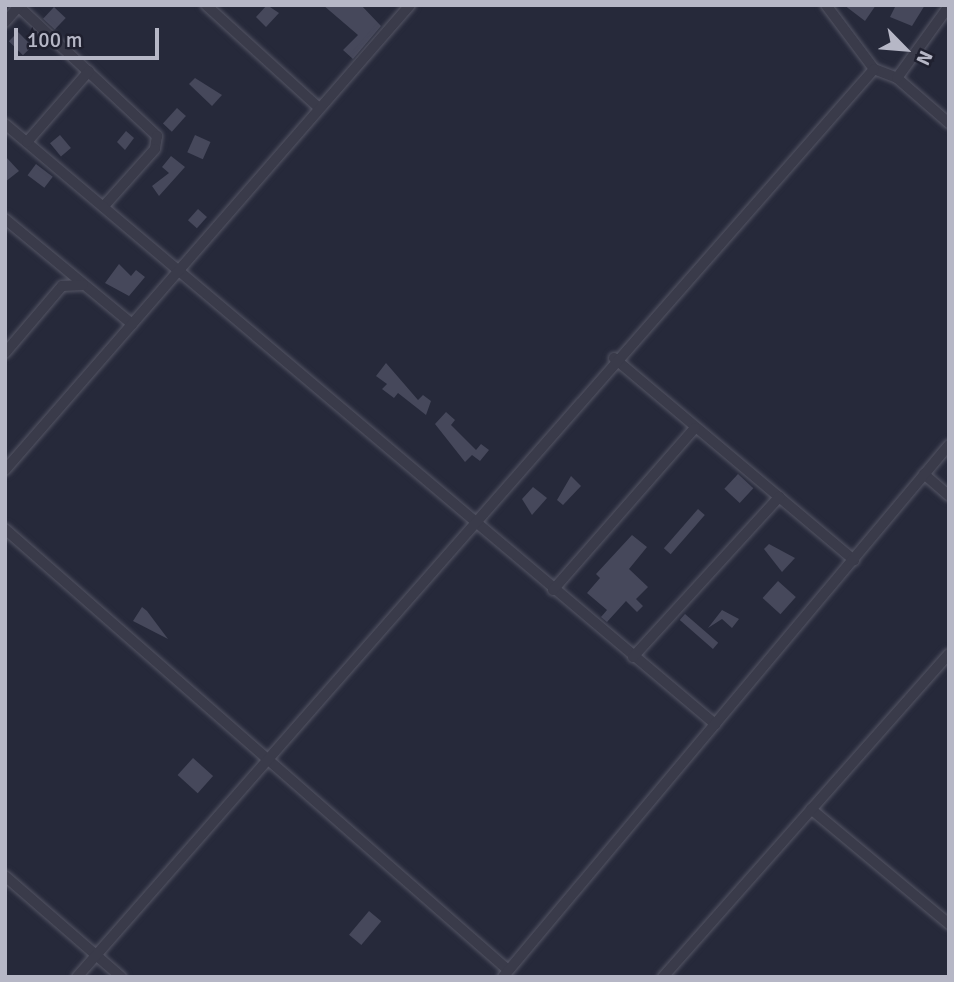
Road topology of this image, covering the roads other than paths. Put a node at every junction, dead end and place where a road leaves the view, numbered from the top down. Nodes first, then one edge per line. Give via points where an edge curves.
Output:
1 (206, 5) edge
2 (410, 5) edge
3 (17, 6) edge
4 (827, 6) edge
5 (949, 6) edge
6 (5, 22) edge
7 (874, 69) junction
8 (89, 71) junction
9 (897, 78) junction
10 (319, 108) junction
11 (949, 122) edge
12 (5, 124) edge
13 (27, 142) junction
14 (105, 205) junction
15 (5, 219) edge
16 (58, 263) junction
17 (178, 271) junction
18 (85, 285) junction
19 (62, 286) junction
20 (132, 324) junction
21 (5, 353) edge
22 (614, 358) junction
23 (695, 428) junction
24 (949, 445) edge
25 (5, 470) edge
26 (924, 474) junction
27 (949, 496) edge
28 (779, 497) junction
29 (472, 520) junction
30 (5, 529) edge
31 (854, 560) junction
32 (553, 590) junction
33 (949, 654) edge
34 (633, 657) junction
35 (715, 724) junction
36 (266, 757) junction
37 (811, 808) junction
38 (5, 876) edge
39 (949, 924) edge
40 (95, 955) junction
41 (505, 973) edge
42 (77, 977) edge
43 (121, 977) edge
44 (663, 977) edge

1 - 10 street
2 - 10 street
3 - 6 street
3 - 8 street
4 - 7 street
5 - 9 street
7 - 9 street
7 - 22 street
8 - 13 street
8 - 14 street via 158,141
9 - 11 street
10 - 17 street
12 - 13 street
13 - 14 street
14 - 17 street
15 - 16 street
16 - 18 street
16 - 19 street
17 - 20 street
17 - 29 street
18 - 19 street
18 - 20 street
19 - 21 street
20 - 25 street
22 - 23 street
22 - 29 street
23 - 28 street
23 - 32 street
24 - 26 street
26 - 27 street
26 - 31 street
28 - 31 street
28 - 34 street
29 - 32 street
29 - 36 street
30 - 36 street
31 - 35 street
32 - 34 street
33 - 37 street
34 - 35 street
35 - 41 street
36 - 40 street
36 - 41 street
37 - 39 street
37 - 44 street
38 - 40 street
40 - 42 street
40 - 43 street

